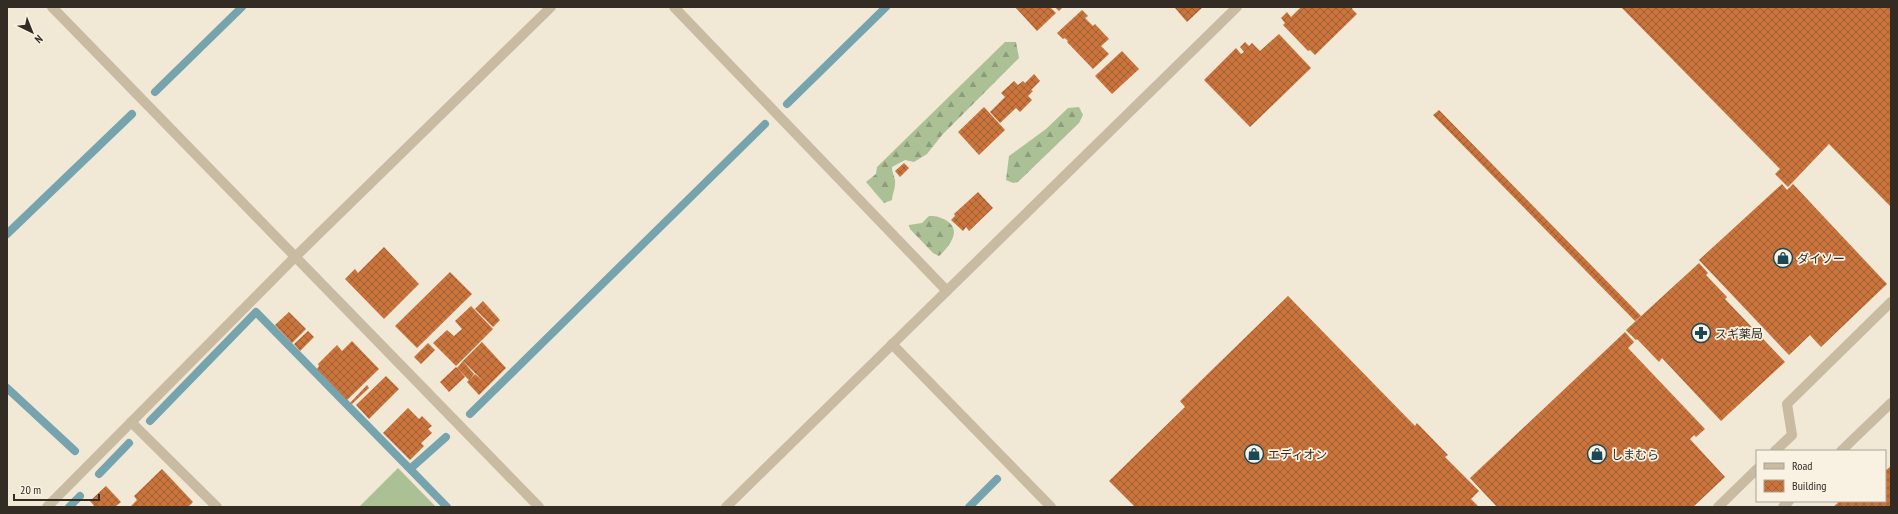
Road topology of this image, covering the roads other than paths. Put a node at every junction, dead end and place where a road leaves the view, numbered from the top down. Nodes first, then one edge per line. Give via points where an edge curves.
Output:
1 (52, 7) edge
2 (551, 7) edge
3 (674, 7) edge
4 (1237, 7) edge
5 (295, 257) junction
6 (947, 290) junction
7 (1891, 302) edge
8 (892, 344) junction
9 (1891, 403) edge
10 (131, 422) junction
11 (1776, 450) edge
12 (1842, 450) edge
13 (1756, 470) edge
14 (47, 507) edge
15 (217, 507) edge
16 (539, 507) edge
17 (726, 507) edge
18 (1051, 507) edge
19 (1718, 507) edge

1 - 5 street
2 - 5 street
3 - 6 street
4 - 6 street
5 - 10 street
5 - 16 street
6 - 8 street
7 - 11 street via 1787,404 1792,435
8 - 17 street
8 - 18 street
9 - 12 street
10 - 14 street
10 - 15 street
13 - 19 street

